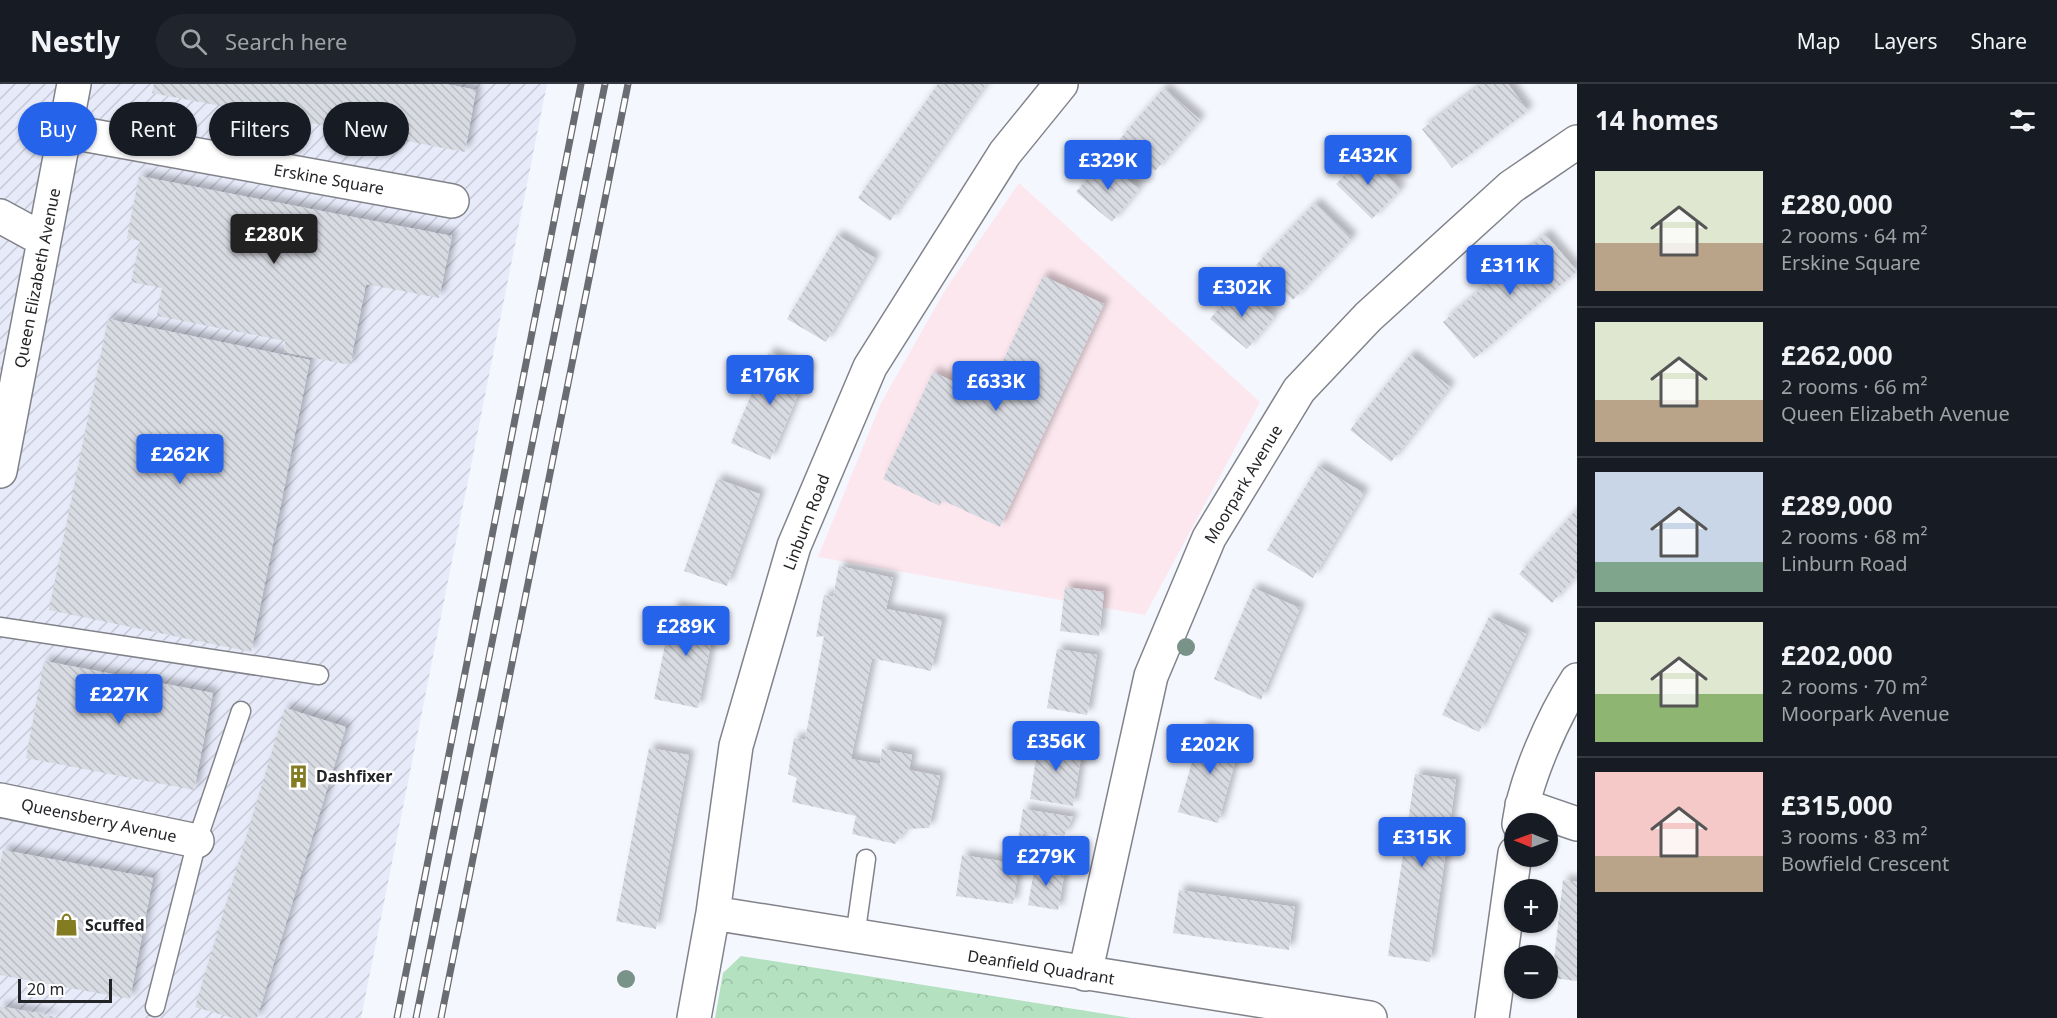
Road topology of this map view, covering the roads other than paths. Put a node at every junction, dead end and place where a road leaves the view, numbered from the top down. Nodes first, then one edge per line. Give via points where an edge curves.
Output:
1 (74, 84) edge
2 (1061, 84) edge
3 (70, 102) edge
4 (97, 136) edge
5 (1577, 142) edge
6 (60, 156) edge
7 (452, 201) dead end
8 (0, 216) edge
9 (44, 240) junction
10 (0, 471) edge
11 (0, 627) edge
12 (319, 675) dead end
13 (1577, 680) edge
14 (241, 711) dead end
15 (0, 800) edge
16 (1520, 813) edge
17 (1558, 821) edge
18 (1577, 824) edge
19 (197, 841) junction
20 (866, 859) dead end
21 (1513, 867) edge
22 (712, 914) junction
23 (855, 937) junction
24 (1085, 974) junction
25 (155, 1007) dead end
26 (694, 1018) edge
27 (1370, 1018) edge
28 (1492, 1018) edge

1 - 3 street, Queen Elizabeth Avenue
2 - 22 street, Linburn Road via 1005,153 870,367 794,546 736,746
4 - 7 street, Erskine Square
5 - 24 street, Moorpark Avenue via 1511,187 1368,317 1299,390 1209,538 1151,676
6 - 9 street, Queen Elizabeth Avenue
8 - 9 street
9 - 10 street, Queen Elizabeth Avenue
11 - 12 lane
13 - 16 street via 1559,707
14 - 19 lane
15 - 19 street, Queensberry Avenue
17 - 18 street
19 - 25 lane
20 - 23 lane
21 - 28 street
22 - 23 street, Deanfield Quadrant
22 - 26 street, Linburn Road
23 - 24 street, Deanfield Quadrant
24 - 27 street, Deanfield Quadrant

